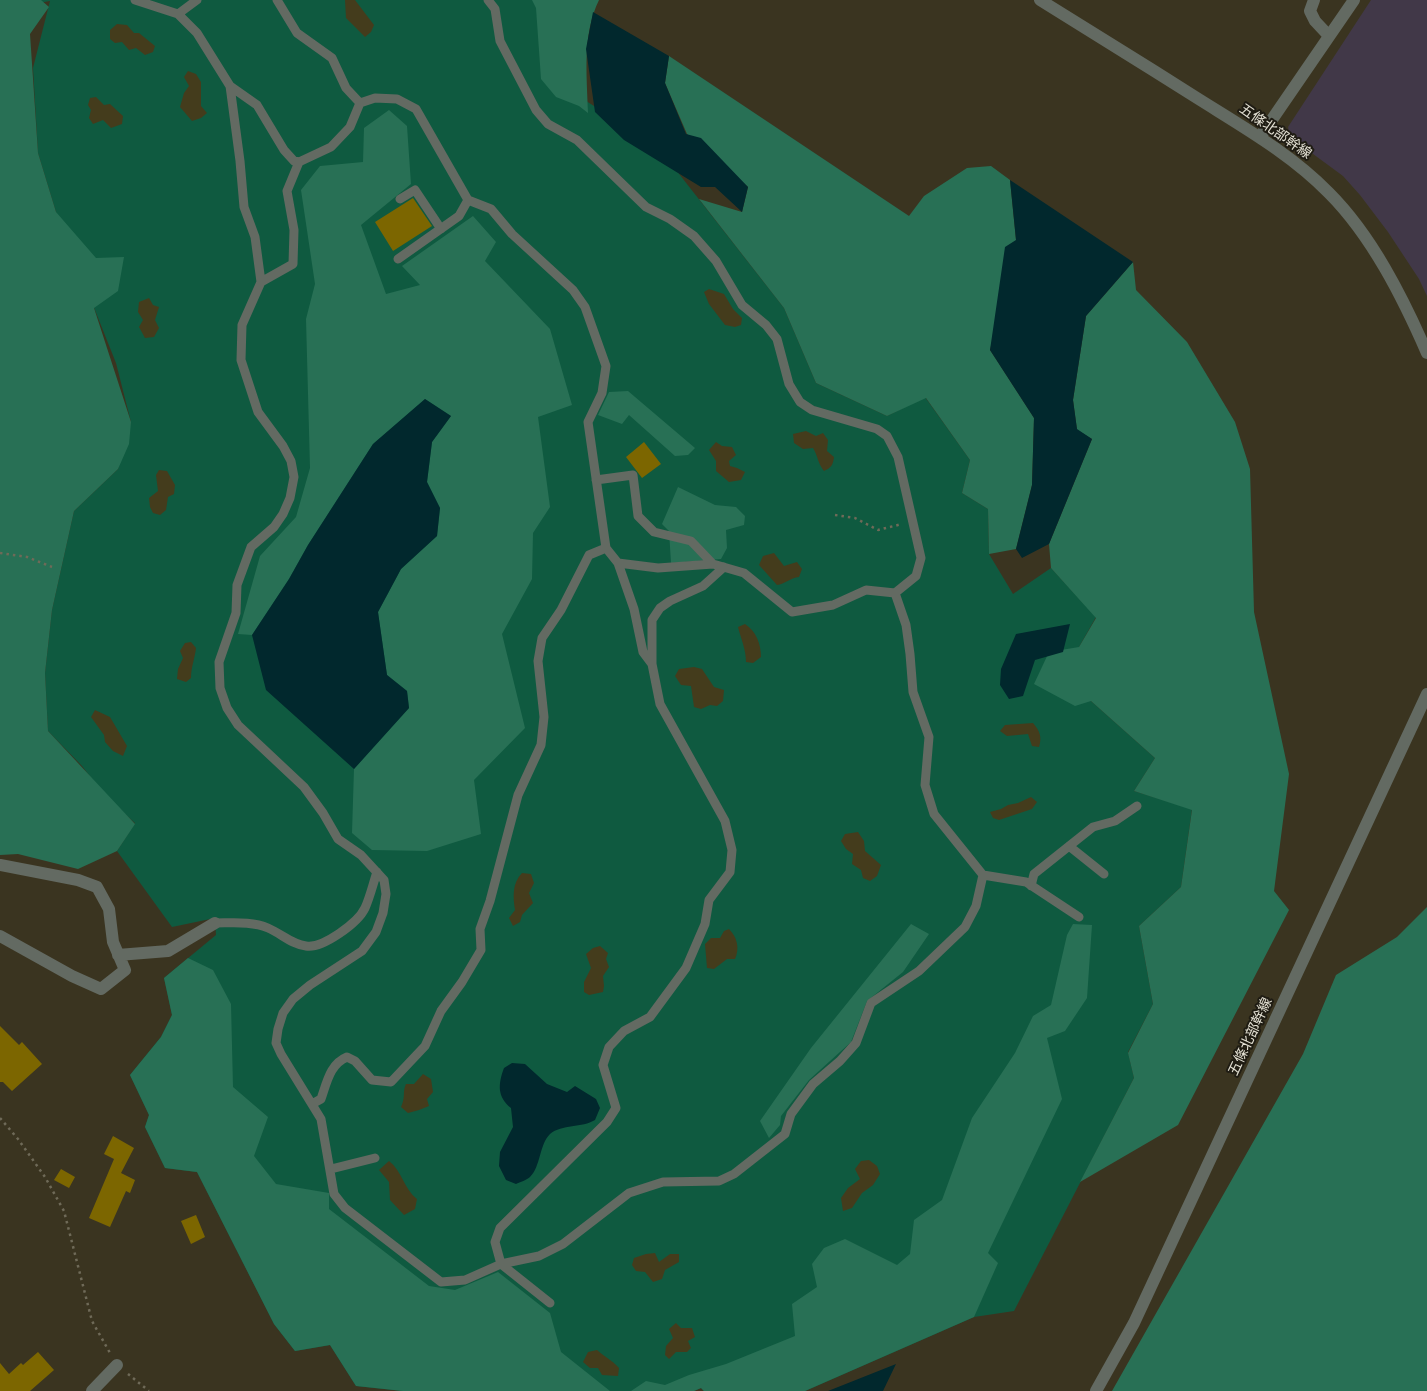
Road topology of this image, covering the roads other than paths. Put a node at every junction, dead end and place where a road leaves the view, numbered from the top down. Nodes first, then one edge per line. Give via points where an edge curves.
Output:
1 (135, 0) edge
2 (197, 0) edge
3 (277, 0) edge
4 (488, 0) edge
5 (1040, 0) edge
6 (1314, 0) edge
7 (1354, 0) edge
8 (158, 3) edge
9 (178, 14) junction
10 (1329, 36) junction
11 (230, 86) junction
12 (360, 103) junction
13 (1260, 137) junction
14 (299, 162) junction
15 (400, 199) dead end
16 (468, 200) junction
17 (441, 229) junction
18 (398, 259) dead end
19 (261, 282) junction
20 (1427, 353) edge
21 (596, 480) junction
22 (606, 548) junction
23 (618, 563) junction
24 (713, 564) junction
25 (724, 567) junction
26 (895, 593) junction
27 (652, 664) junction
28 (1427, 694) edge
29 (1137, 806) dead end
30 (1069, 846) junction
31 (0, 865) edge
32 (377, 872) junction
33 (1104, 874) dead end
34 (984, 875) junction
35 (1031, 886) junction
36 (1079, 917) dead end
37 (216, 923) joint
38 (0, 936) edge
39 (118, 954) junction
40 (312, 1104) junction
41 (375, 1158) dead end
42 (331, 1169) junction
43 (500, 1264) junction
44 (550, 1303) dead end
45 (117, 1365) road end
46 (92, 1391) edge
47 (1096, 1391) edge

1 - 8 lane
2 - 9 lane
3 - 12 lane via 297,33 332,58 346,88
4 - 26 lane via 494,9 500,41 536,110 548,124 577,140 646,207 670,219 700,242 716,261 742,305 777,339 790,384 800,402 812,410 887,436 898,457 921,558 916,576
5 - 13 street, 五條北部幹線
6 - 10 street via 1310,10
7 - 10 street
8 - 9 lane
9 - 11 lane via 197,33
10 - 13 street
11 - 14 lane via 257,105 284,150
11 - 19 lane via 244,207 255,237
12 - 14 lane via 350,127 331,147
12 - 16 lane via 375,98 397,99 416,109
13 - 20 street, 五條北部幹線 via 1300,166 1352,220 1395,286
14 - 19 lane via 286,191 294,230 293,264
15 - 17 lane via 415,190
16 - 17 lane via 459,216
16 - 21 lane via 491,209 512,234 573,290 585,308 606,366 602,393 588,422
17 - 18 lane
19 - 32 lane via 242,325 241,360 258,412 283,446 291,461 294,477 283,514 274,527 251,546 237,585 236,613 219,662 220,688 238,725 304,787 338,839
21 - 22 lane
21 - 24 lane via 633,475 638,516 654,532 691,541
22 - 23 lane
22 - 40 lane via 589,555 561,610 542,638 538,661 544,716 541,745 518,795 480,928 481,950 441,1011 425,1046 391,1082 372,1080 347,1057 337,1061 321,1099
23 - 24 lane via 658,568
23 - 27 lane via 634,609 643,652
24 - 25 lane
25 - 26 lane via 744,572 792,612 833,605 866,590
25 - 27 lane via 703,586 660,608 652,620
26 - 34 lane via 906,624 913,692 929,737 925,786 934,814
27 - 43 lane via 660,704 725,821 732,850 730,872 709,900 704,924 686,968 650,1017 624,1031 609,1047 603,1065 616,1108 607,1122 500,1228 495,1242
28 - 47 street, 五條北部幹線 via 1134,1323
29 - 30 lane via 1115,822 1093,827
30 - 33 lane
30 - 35 lane via 1034,874
31 - 39 street via 78,880 97,887 109,909 113,942
32 - 37 lane via 364,910 353,923 328,941 308,947 289,942 268,928 245,922
32 - 40 lane via 384,880 386,894 376,932 362,951 293,1000 283,1013 278,1029 276,1042 281,1054
34 - 35 lane via 1026,882
34 - 43 lane via 976,906 965,927 919,971 871,1003 856,1043 813,1084 791,1114 785,1134 734,1174 719,1181 663,1182 629,1193 563,1244 539,1256
35 - 36 lane
37 - 39 street via 168,952
38 - 39 street via 100,989 125,970
40 - 42 lane via 321,1119
41 - 42 lane
42 - 43 lane via 334,1194 345,1208 441,1282 465,1280
43 - 44 lane
45 - 46 street

